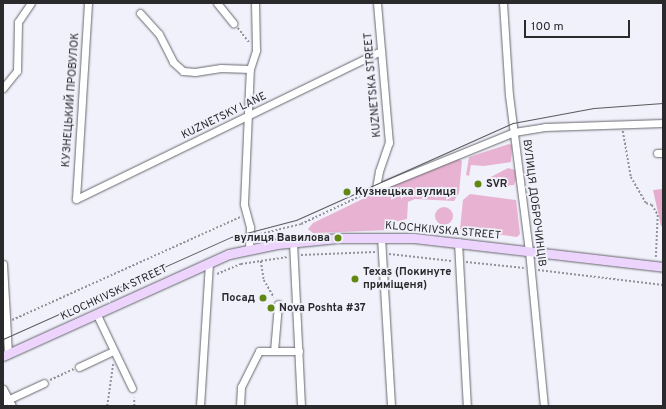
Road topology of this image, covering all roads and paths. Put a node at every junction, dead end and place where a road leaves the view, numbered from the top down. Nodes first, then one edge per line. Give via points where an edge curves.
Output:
1 (88, 3) edge
2 (217, 3) edge
3 (255, 3) edge
4 (377, 3) edge
5 (503, 3) edge
6 (29, 4) edge
7 (140, 14) dead end
8 (235, 25) joint
9 (256, 50) junction
10 (381, 51) junction
11 (250, 69) junction
12 (3, 88) edge
13 (250, 116) junction
14 (622, 123) junction
15 (663, 123) edge
16 (514, 132) junction
17 (376, 188) junction
18 (246, 214) junction
19 (250, 237) junction
20 (381, 237) junction
21 (293, 242) junction
22 (458, 242) junction
23 (249, 248) junction
24 (529, 251) junction
25 (289, 257) dead end
26 (261, 261) junction
27 (458, 262) junction
28 (209, 263) junction
29 (3, 264) edge
30 (660, 267) edge
31 (531, 269) junction
32 (217, 274) dead end
33 (663, 285) edge
34 (278, 304) joint
35 (97, 315) junction
36 (8, 322) junction
37 (114, 351) junction
38 (274, 351) junction
39 (299, 351) junction
40 (6, 355) edge
41 (79, 367) joint
42 (44, 383) joint
43 (132, 388) dead end
44 (3, 389) edge
45 (134, 398) dead end
46 (6, 400) edge
47 (12, 406) edge
48 (107, 406) edge
49 (134, 406) edge
50 (200, 406) edge
51 (240, 406) edge
52 (301, 406) edge
53 (391, 406) edge
54 (467, 406) edge
55 (544, 406) edge

1 - 13 street, KUZNETSKY LANE via 76,199
2 - 8 street
3 - 9 street
4 - 10 street, KUZNETSKA STREET
5 - 16 street, ВУЛИЦЯ ДОБРОЧИНЦІВ
6 - 12 street via 18,22 17,70
7 - 11 street via 159,34 173,62 183,71
8 - 9 path
9 - 11 street
10 - 13 street, KUZNETSKY LANE
10 - 17 street, KUZNETSKA STREET via 389,142 378,171
11 - 13 street
13 - 18 street via 244,204
14 - 15 street
14 - 16 street via 546,127
14 - 30 path via 630,177 646,203 652,205 658,215
16 - 17 street
16 - 24 street, ВУЛИЦЯ ДОБРОЧИНЦІВ
17 - 19 path via 301,224
18 - 19 street
18 - 36 path
19 - 23 street
20 - 21 main road, KLOCHKIVSKA STREET
20 - 22 main road, KLOCHKIVSKA STREET
20 - 53 street
21 - 23 main road, KLOCHKIVSKA STREET
21 - 39 street
22 - 24 main road, KLOCHKIVSKA STREET
22 - 27 street
23 - 28 main road, KLOCHKIVSKA STREET
24 - 30 main road, KLOCHKIVSKA STREET
24 - 31 street, ВУЛИЦЯ ДОБРОЧИНЦІВ
25 - 26 path
26 - 32 path via 241,264
26 - 34 path via 264,280
27 - 31 path
27 - 54 street
28 - 35 main road, KLOCHKIVSKA STREET
28 - 50 street
29 - 36 street
31 - 33 path
31 - 55 street, ВУЛИЦЯ ДОБРОЧИНЦІВ
34 - 38 street
35 - 37 street
35 - 40 main road, KLOCHKIVSKA STREET
36 - 40 street
37 - 41 street
37 - 43 street
37 - 48 path
38 - 39 street
38 - 51 street via 259,351 241,387
39 - 52 street
41 - 42 path
42 - 46 street
44 - 46 street
45 - 49 path
46 - 47 street

